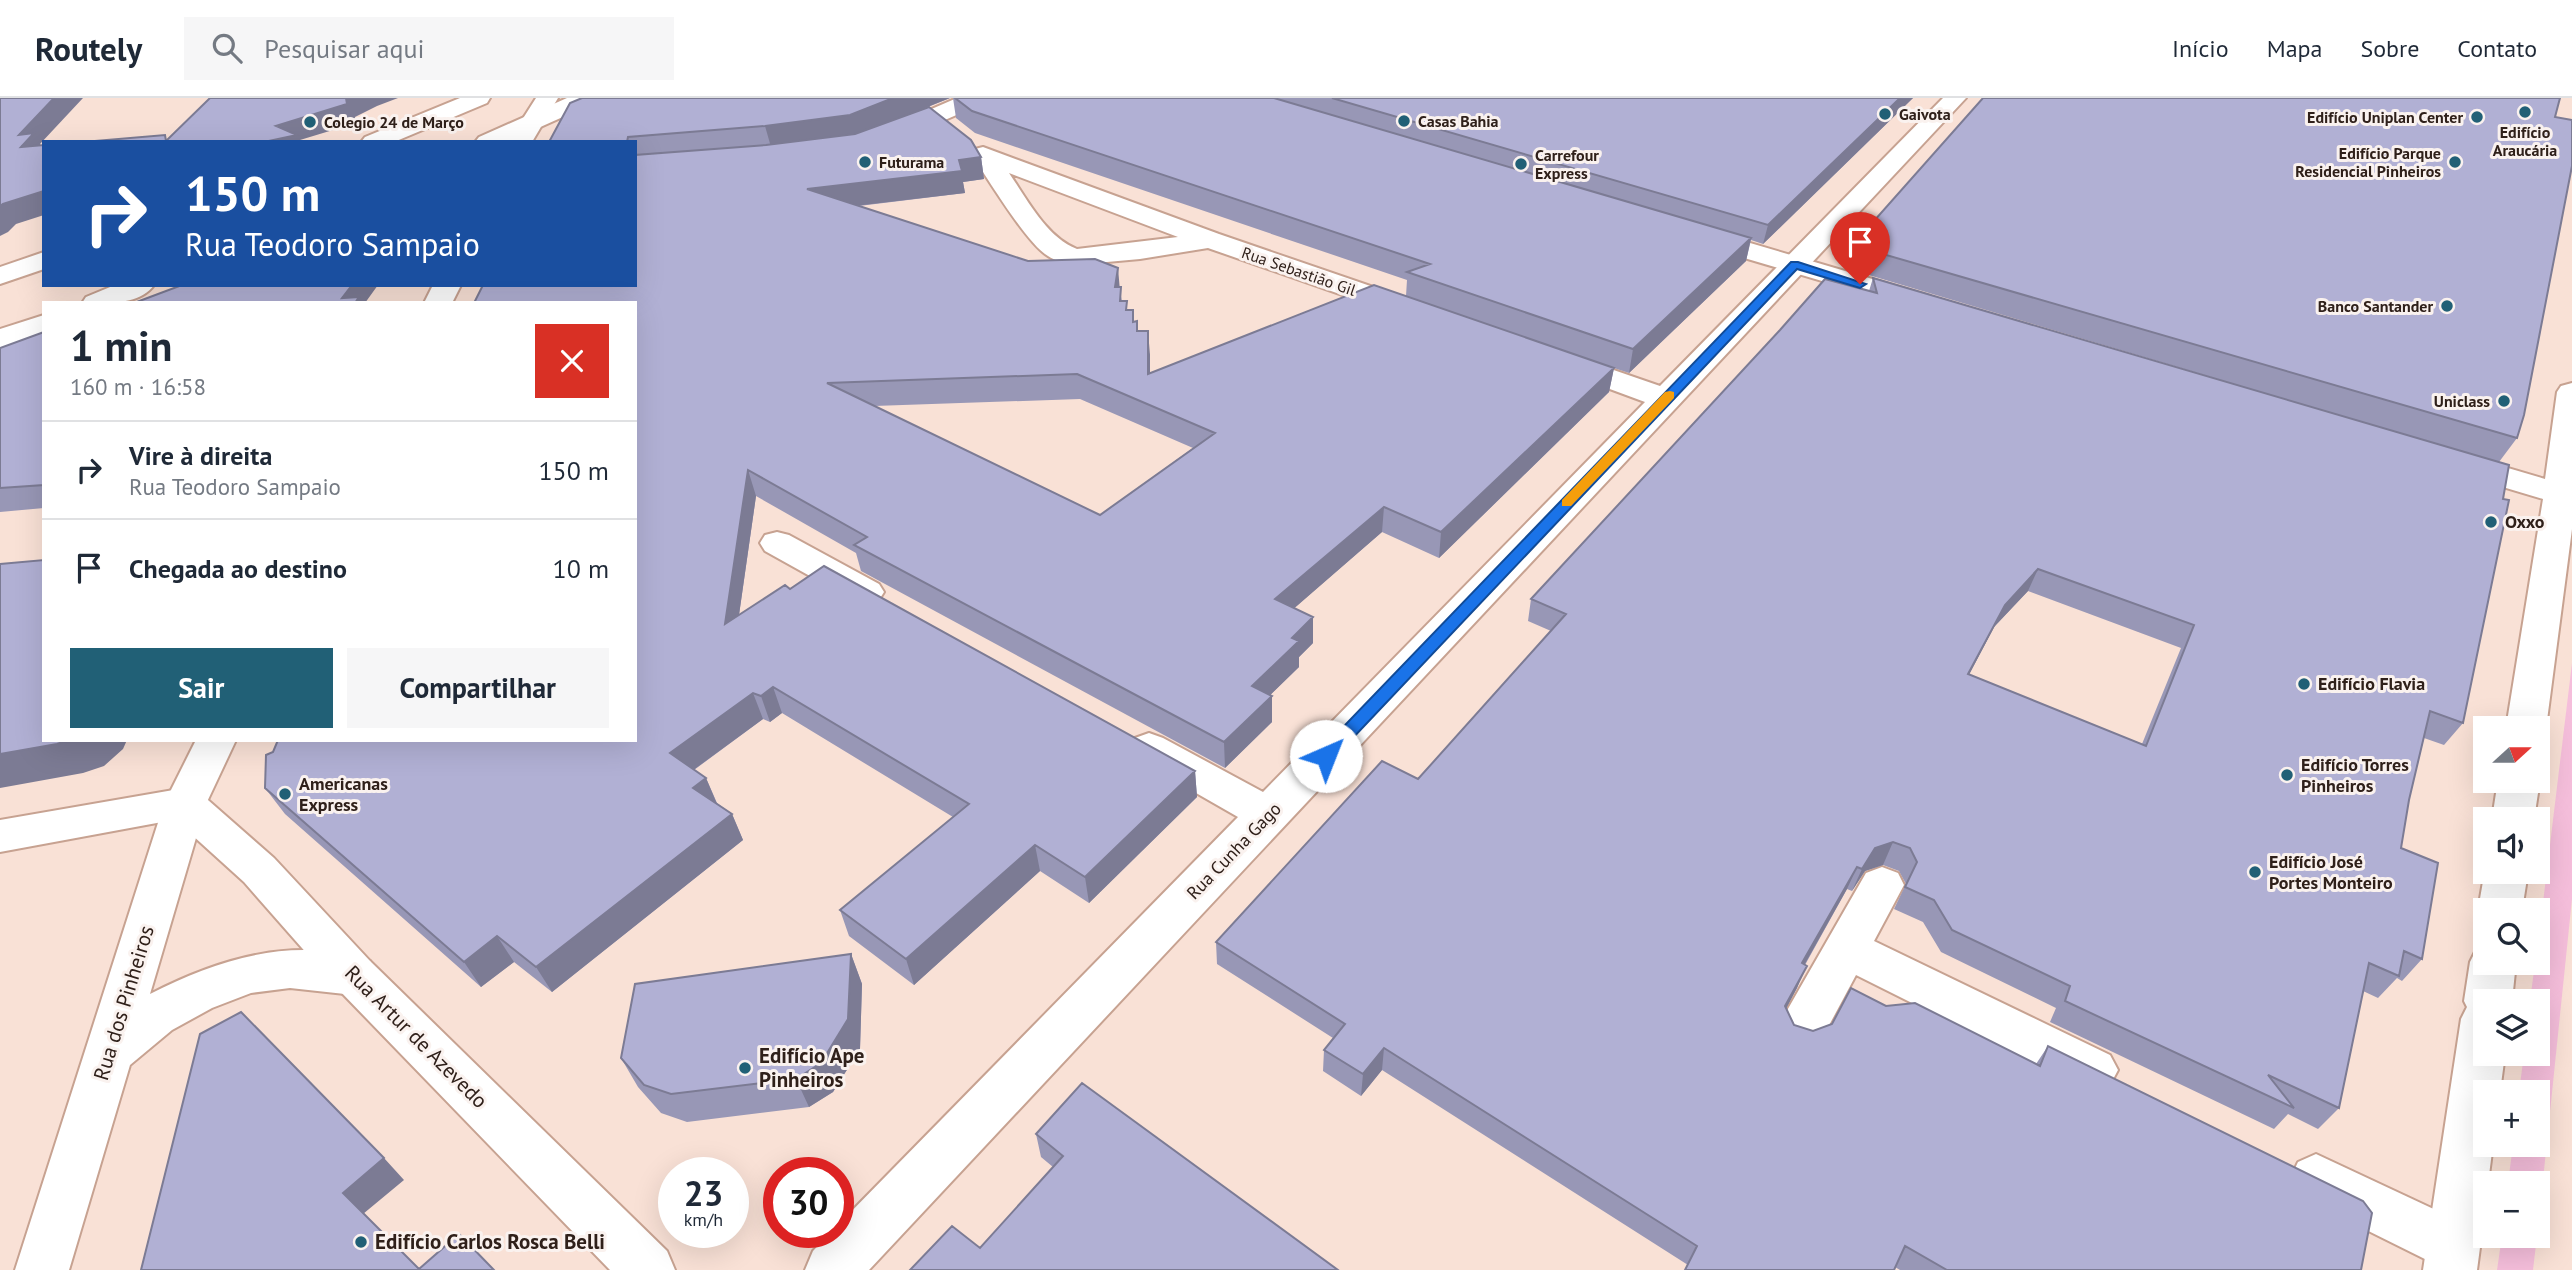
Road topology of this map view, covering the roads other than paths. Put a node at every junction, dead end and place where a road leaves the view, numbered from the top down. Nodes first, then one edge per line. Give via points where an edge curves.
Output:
1 (479, 98) edge
2 (547, 98) edge
3 (586, 98) edge
4 (976, 98) edge
5 (1955, 98) edge
6 (935, 116) junction
7 (898, 132) junction
8 (525, 133) edge
9 (378, 140) edge
10 (495, 140) edge
11 (872, 141) edge
12 (921, 147) edge
13 (988, 157) junction
14 (1670, 227) edge
15 (1210, 240) junction
16 (42, 261) edge
17 (1794, 264) junction
18 (0, 276) edge
19 (135, 287) edge
20 (101, 301) edge
21 (1940, 308) edge
22 (1432, 317) edge
23 (42, 324) edge
24 (0, 339) edge
25 (1537, 353) edge
26 (2572, 392) edge
27 (1666, 399) junction
28 (2430, 455) edge
29 (2566, 495) edge
30 (777, 543) dead end
31 (898, 610) edge
32 (2528, 716) edge
33 (1115, 730) edge
34 (215, 742) edge
35 (185, 804) junction
36 (1270, 815) junction
37 (0, 836) edge
38 (1882, 885) dead end
39 (1846, 949) junction
40 (354, 975) junction
41 (1802, 1029) edge
42 (108, 1053) junction
43 (2478, 1066) edge
44 (2132, 1089) edge
45 (2281, 1162) edge
46 (2451, 1258) edge
47 (42, 1270) edge
48 (648, 1270) edge
49 (832, 1270) edge

1 - 9 main road
2 - 8 main road
3 - 8 main road
4 - 6 main road
5 - 17 main road, Rua Cunha Gago
6 - 7 main road
6 - 13 main road, Rua Sebastião Gil
7 - 11 main road
7 - 12 main road via 905,144
8 - 10 main road
13 - 15 main road, Rua Sebastião Gil
13 - 15 main road, Rua Sebastião Gil via 1040,234 1056,250 1073,257
14 - 17 main road
15 - 22 main road, Rua Sebastião Gil
16 - 18 main road
17 - 21 main road
17 - 27 main road, Rua Cunha Gago
19 - 20 main road
23 - 24 main road
25 - 27 main road
26 - 29 main road
27 - 36 main road, Rua Cunha Gago
28 - 29 main road
29 - 32 main road
30 - 31 main road
33 - 36 main road
34 - 35 main road, Rua dos Pinheiros
35 - 37 main road
35 - 40 main road, Rua Artur de Azevedo via 258,870
35 - 42 main road, Rua dos Pinheiros
36 - 49 main road, Rua Cunha Gago
38 - 39 main road
39 - 41 main road
39 - 44 main road
40 - 42 main road via 290,969 249,974 194,994 155,1015
40 - 48 main road, Rua Artur de Azevedo
42 - 47 main road, Rua dos Pinheiros
43 - 46 main road
45 - 46 main road

